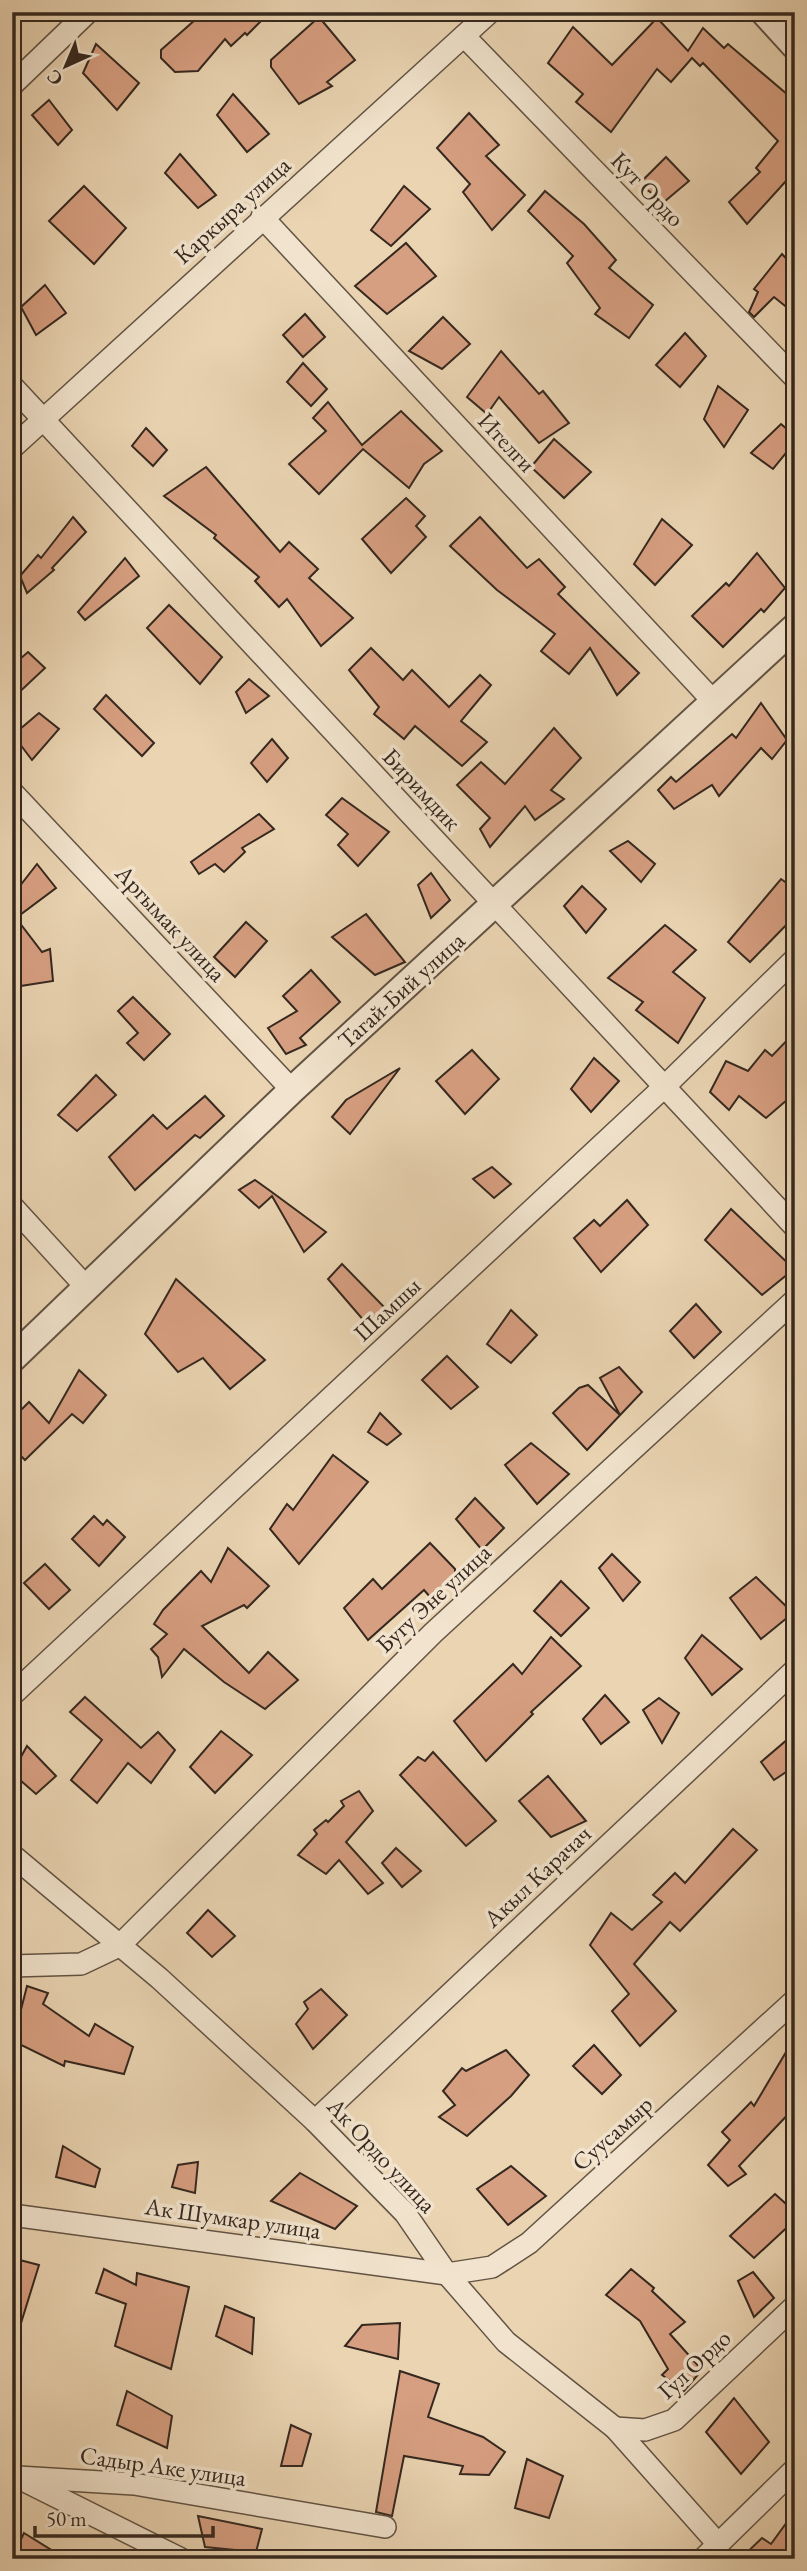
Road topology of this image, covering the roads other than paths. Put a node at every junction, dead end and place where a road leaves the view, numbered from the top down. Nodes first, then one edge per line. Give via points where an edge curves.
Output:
1 (88, 12) edge
2 (490, 12) edge
3 (764, 12) edge
4 (464, 36) junction
5 (795, 46) edge
6 (12, 85) edge
7 (262, 217) junction
8 (795, 378) edge
9 (12, 386) edge
10 (42, 419) junction
11 (12, 448) edge
12 (795, 627) edge
13 (714, 702) junction
14 (12, 792) edge
15 (494, 905) junction
16 (795, 959) edge
17 (664, 1087) junction
18 (292, 1090) junction
19 (12, 1206) edge
20 (795, 1227) edge
21 (86, 1287) junction
22 (795, 1300) edge
23 (12, 1359) edge
24 (795, 1670) edge
25 (12, 1695) edge
26 (12, 1855) edge
27 (119, 1946) junction
28 (12, 1966) edge
29 (795, 2000) edge
30 (314, 2120) junction
31 (12, 2215) edge
32 (447, 2274) junction
33 (795, 2306) edge
34 (615, 2428) junction
35 (795, 2469) edge
36 (15, 2476) edge
37 (385, 2527) dead end
38 (710, 2551) edge
39 (181, 2559) edge

1 - 6 street
2 - 4 street, Каркыра улица
3 - 5 street
4 - 7 street, Каркыра улица
4 - 8 street, Кут Ордо
7 - 10 street, Каркыра улица
7 - 13 street, Ителги
9 - 10 street, Биримдик
10 - 11 street, Каркыра улица
10 - 15 street, Биримдик
12 - 13 street, Тагай-Бий улица
13 - 15 street, Тагай-Бий улица
14 - 18 street, Аргымак улица
15 - 17 street, Биримдик
15 - 18 street, Тагай-Бий улица
16 - 17 street, Шамшы
17 - 20 street, Биримдик
17 - 25 street, Шамшы
18 - 21 street, Тагай-Бий улица
19 - 21 street
21 - 23 street, Тагай-Бий улица
22 - 27 street, Бугу Эне улица via 433,1633
24 - 30 street, Акыл Карачач
26 - 27 street, Ак Ордо улица
27 - 28 street, Бугу Эне улица via 81,1964
27 - 30 street, Ак Ордо улица
29 - 32 street, Суусамыр via 529,2243 492,2267
30 - 32 street, Ак Ордо улица via 405,2213
31 - 32 street, Ак Шумкар улица
32 - 34 street, Ак Ордо улица via 506,2342
33 - 34 street, Гул Ордо via 674,2420 645,2430
34 - 38 street, Ак Ордо улица
35 - 38 street
36 - 37 street, Садыр Аке улица via 134,2484
36 - 39 street, Садыр Аке улица

